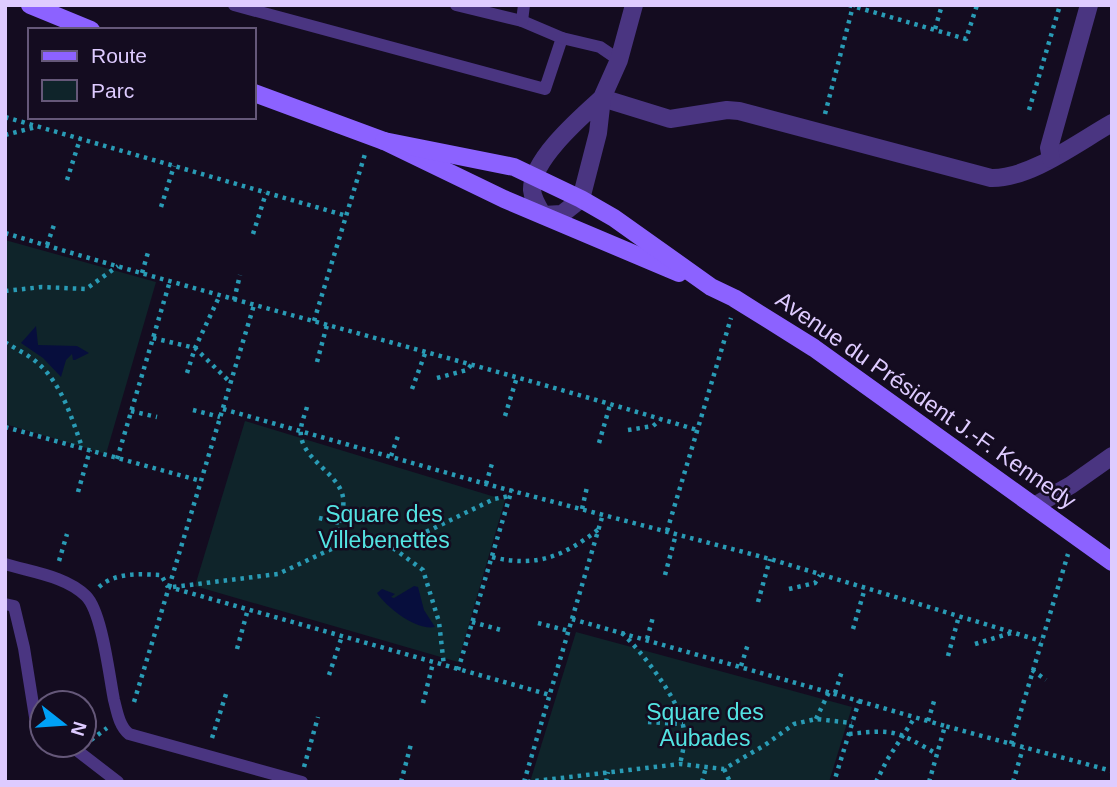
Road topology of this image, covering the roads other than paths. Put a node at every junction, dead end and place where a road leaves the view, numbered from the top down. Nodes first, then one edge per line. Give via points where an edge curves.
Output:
1 (30, 5) edge
2 (234, 5) edge
3 (456, 5) edge
4 (524, 5) edge
5 (634, 5) edge
6 (1089, 5) edge
7 (522, 21) junction
8 (86, 28) edge
9 (562, 38) junction
10 (619, 60) junction
11 (256, 94) edge
12 (602, 98) junction
13 (1112, 123) edge
14 (377, 138) junction
15 (1051, 159) junction
16 (535, 177) junction
17 (581, 199) junction
18 (543, 215) junction
19 (708, 285) junction
20 (1112, 456) edge
21 (1034, 506) junction
22 (1112, 562) edge
23 (5, 564) edge
24 (5, 604) edge
25 (30, 689) edge
26 (88, 759) edge
27 (301, 781) edge
28 (118, 782) edge

1 - 8 main road
2 - 9 lane via 545,89
3 - 7 lane
4 - 7 lane
5 - 10 street
6 - 15 street via 1049,148
7 - 9 lane
9 - 10 lane via 600,47
10 - 12 street
11 - 14 main road, Avenue du Président J.-F. Kennedy
12 - 15 street via 670,119 739,111 991,178 1007,178
12 - 16 street via 574,123
12 - 17 street
13 - 15 street
14 - 16 main road, Avenue du Président J.-F. Kennedy via 484,159
14 - 18 main road, Avenue du Président J.-F. Kennedy
16 - 17 main road, Avenue du Président J.-F. Kennedy
16 - 18 street via 532,189
17 - 18 street via 562,214
17 - 19 main road, Avenue du Président J.-F. Kennedy
18 - 19 main road, Avenue du Président J.-F. Kennedy
19 - 21 main road, Avenue du Président J.-F. Kennedy via 814,348
20 - 21 street
21 - 22 main road, Avenue du Président J.-F. Kennedy
23 - 27 lane via 53,578 88,598 98,619 125,731
24 - 25 lane via 14,606
26 - 28 lane

